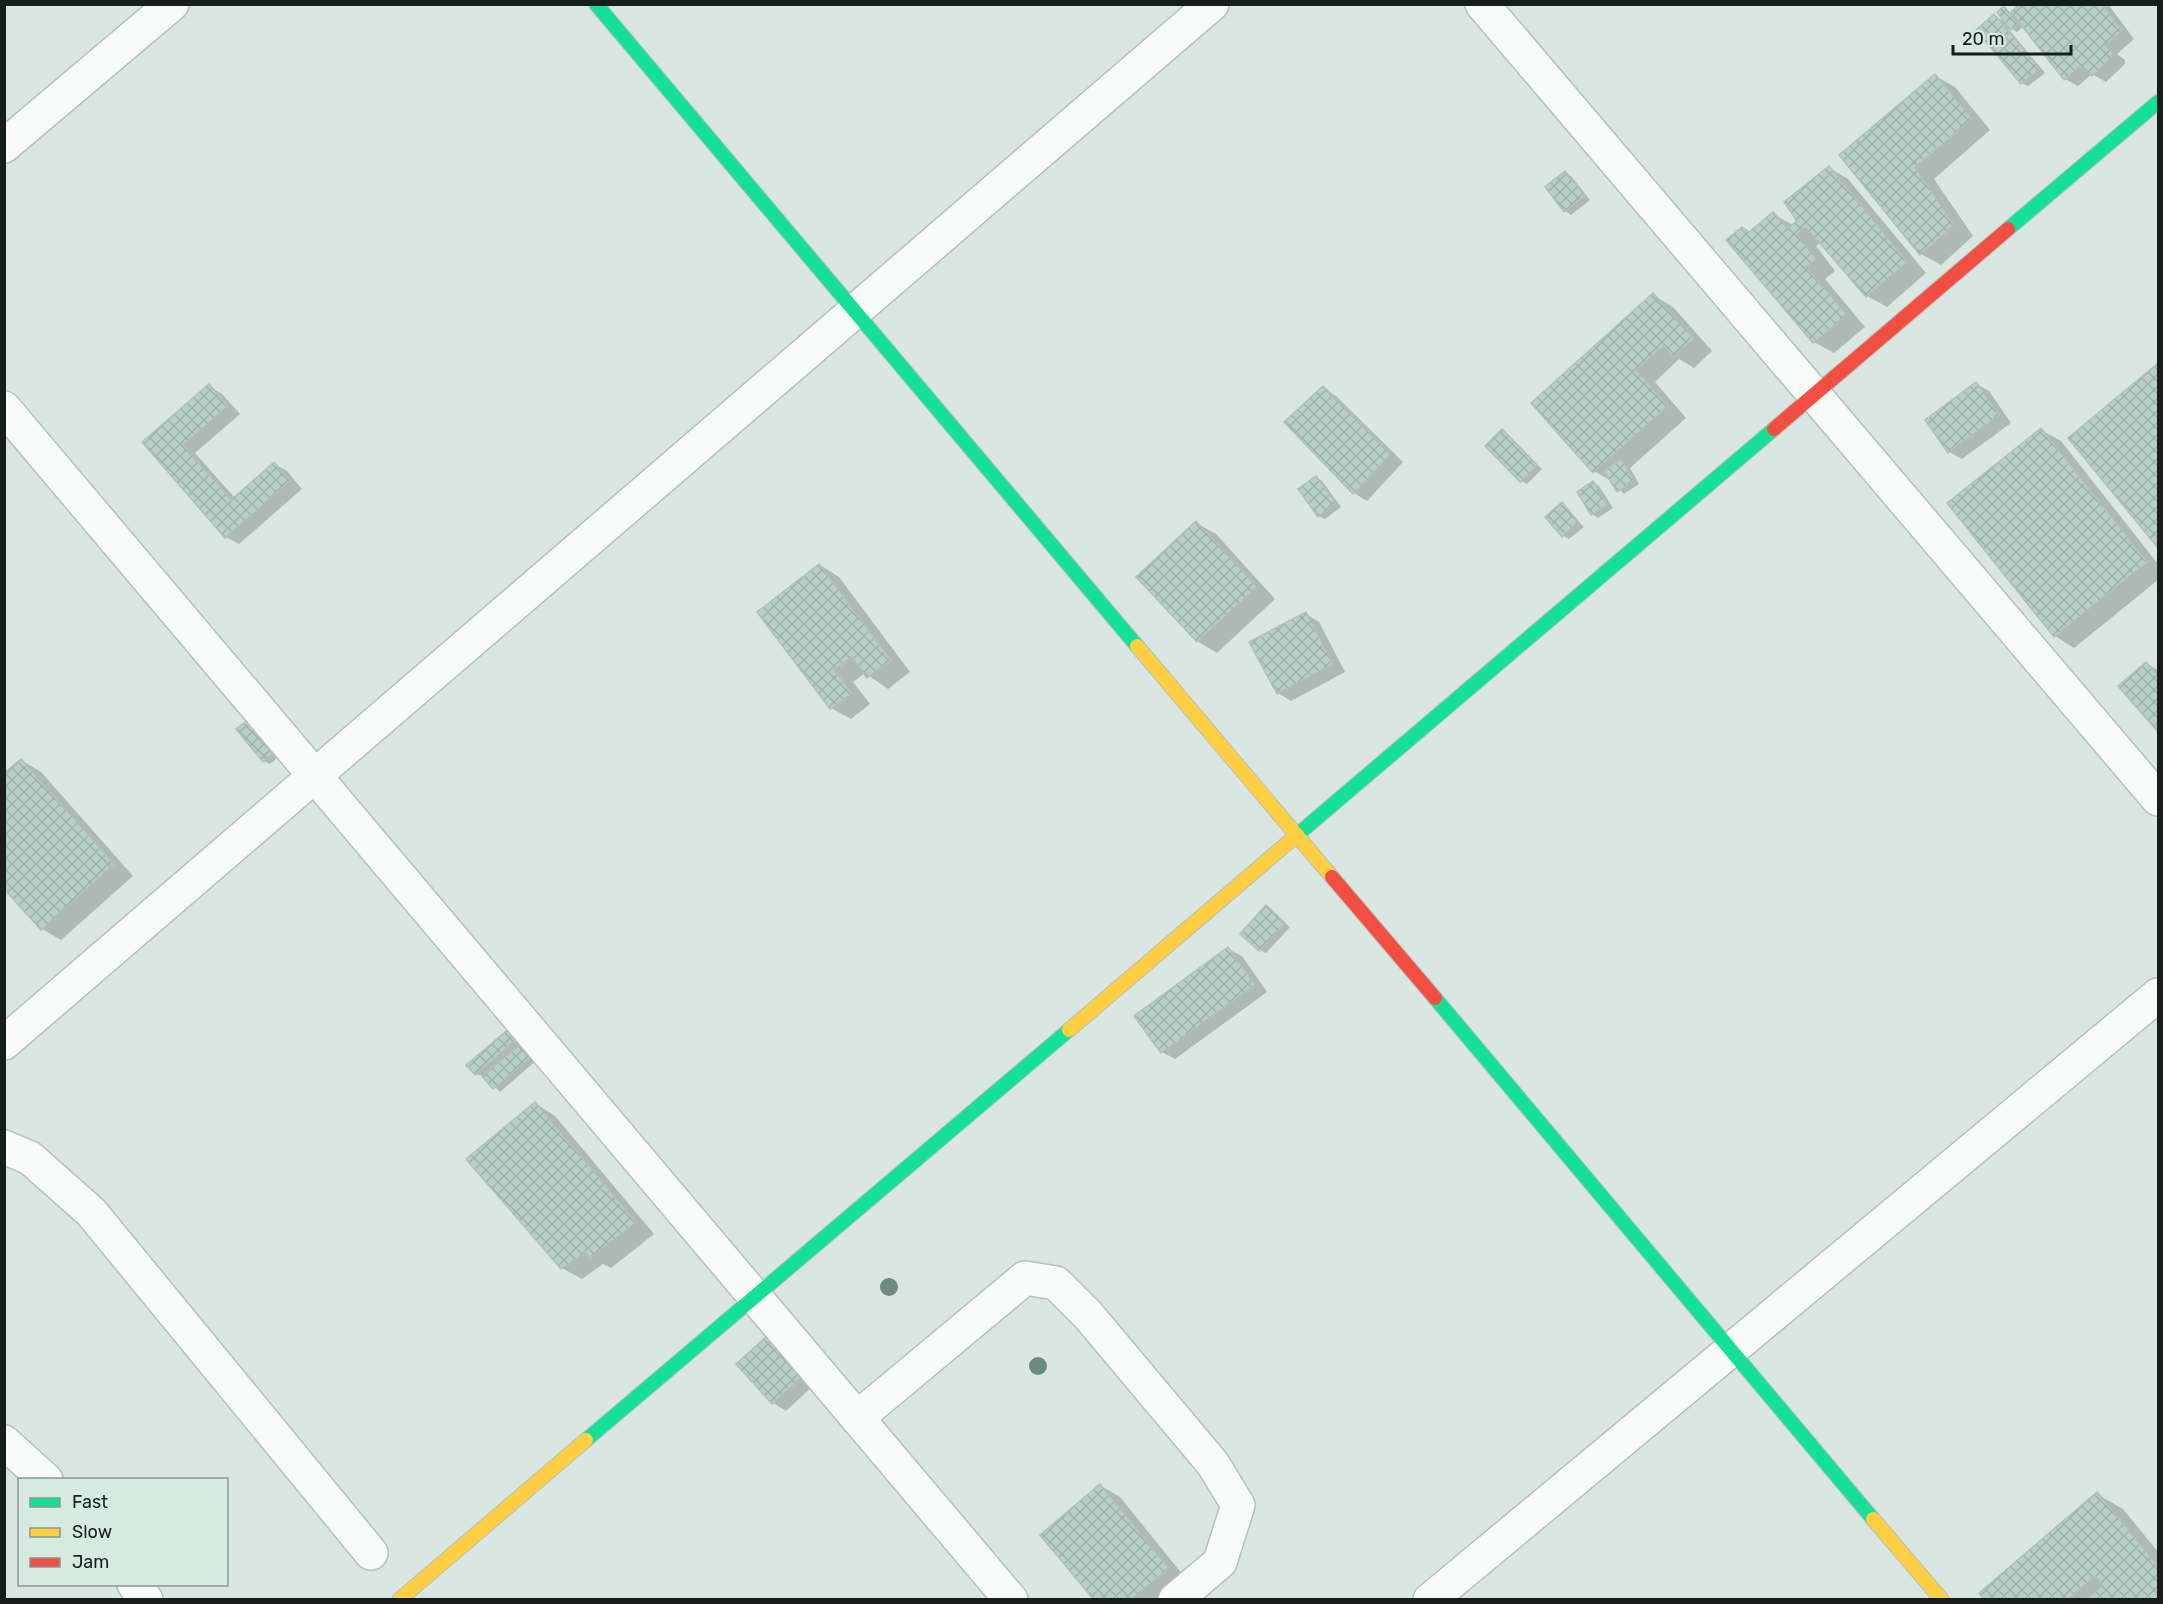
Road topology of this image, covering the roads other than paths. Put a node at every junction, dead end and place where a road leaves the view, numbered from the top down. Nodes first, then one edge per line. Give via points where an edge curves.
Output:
1 (172, 4) edge
2 (596, 4) edge
3 (1212, 4) edge
4 (1482, 4) edge
5 (2158, 102) edge
6 (4, 146) edge
7 (854, 311) junction
8 (1814, 394) junction
9 (4, 408) edge
10 (314, 775) junction
11 (2158, 799) edge
12 (1296, 834) junction
13 (2158, 995) edge
14 (4, 1043) edge
15 (4, 1147) edge
16 (754, 1295) junction
17 (1731, 1349) junction
18 (857, 1418) junction
19 (4, 1442) edge
20 (45, 1478) edge
21 (371, 1553) dead end
22 (136, 1586) edge
23 (146, 1599) edge
24 (399, 1599) edge
25 (1011, 1599) edge
26 (1175, 1599) edge
27 (1430, 1599) edge
28 (1942, 1599) edge

1 - 6 street
2 - 7 street
3 - 7 street
4 - 8 street
5 - 8 street
7 - 10 street
7 - 12 street
8 - 11 street
8 - 12 street
9 - 10 street
10 - 14 street
10 - 16 street
12 - 16 street
12 - 17 street
13 - 17 street
15 - 21 street via 30,1158 91,1212
16 - 18 street
16 - 24 street
17 - 27 street
17 - 28 street
18 - 25 street
18 - 26 street via 1025,1278 1056,1283 1088,1315 1213,1464 1238,1505 1220,1562
19 - 20 street
22 - 23 street

